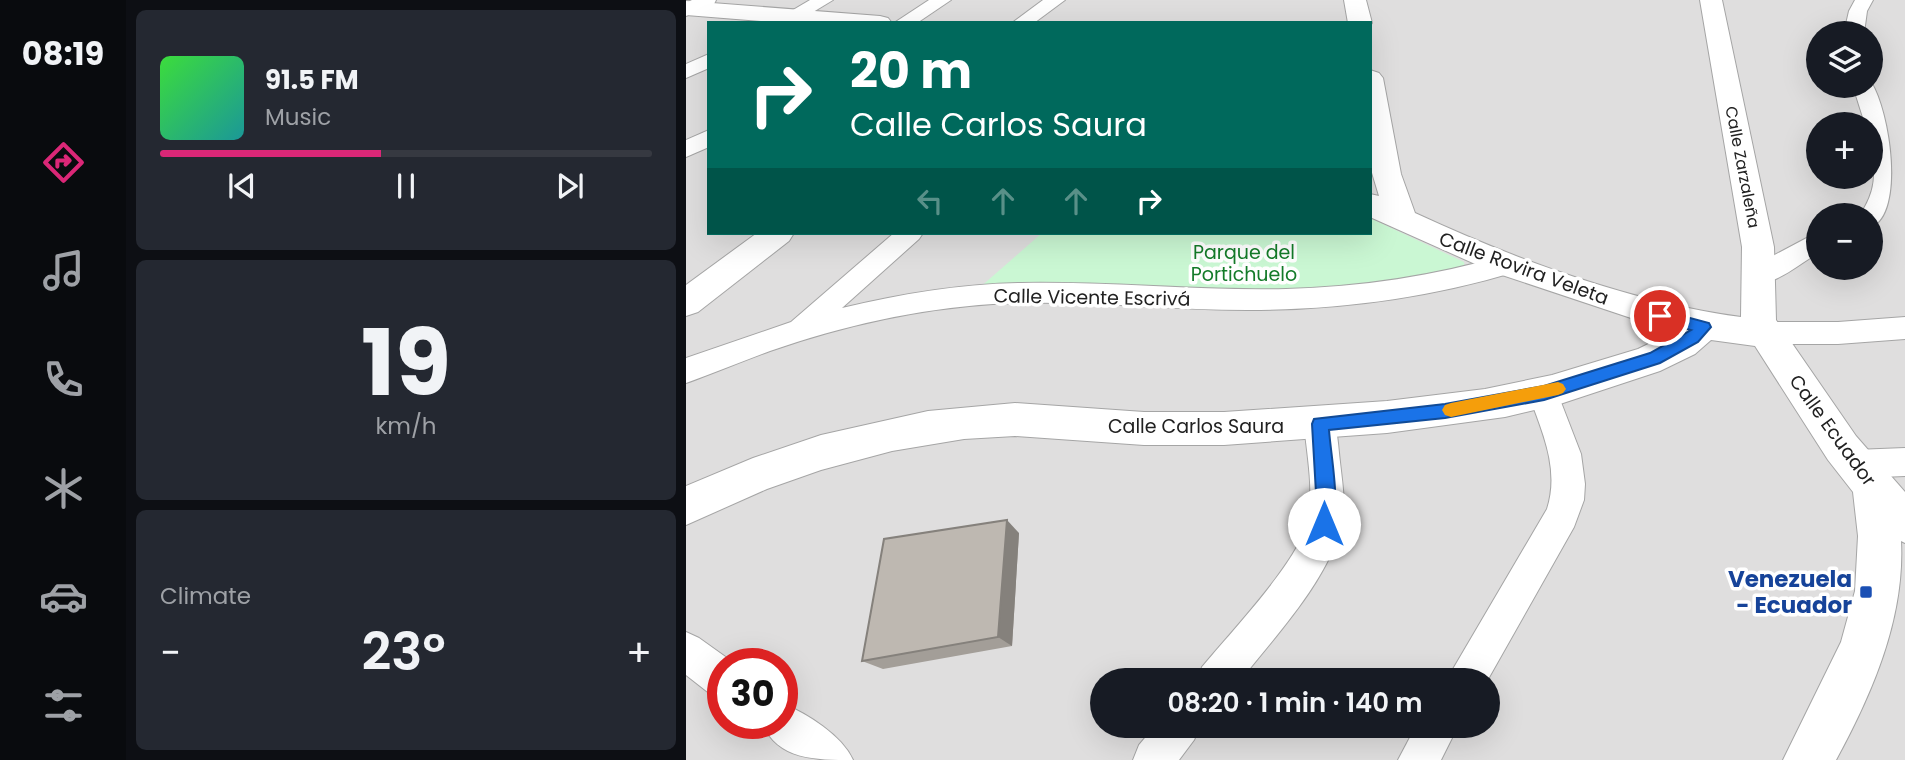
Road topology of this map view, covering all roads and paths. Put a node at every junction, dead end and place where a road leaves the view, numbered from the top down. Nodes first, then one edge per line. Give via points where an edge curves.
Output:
1 (824, 0) edge
2 (942, 0) edge
3 (1056, 0) edge
4 (1355, 0) edge
5 (1711, 0) edge
6 (1864, 0) edge
7 (692, 7) edge
8 (787, 19) edge
9 (834, 21) edge
10 (906, 21) edge
11 (1024, 21) edge
12 (1360, 21) edge
13 (1856, 21) edge
14 (707, 61) edge
15 (686, 72) edge
16 (1372, 90) edge
17 (1868, 98) edge
18 (707, 138) edge
19 (686, 150) edge
20 (1898, 173) edge
21 (1372, 205) edge
22 (1883, 208) edge
23 (1402, 220) junction
24 (775, 235) edge
25 (908, 235) edge
26 (1806, 248) edge
27 (1506, 265) junction
28 (1759, 275) junction
29 (686, 303) edge
30 (1703, 327) junction
31 (1905, 328) edge
32 (797, 332) junction
33 (1765, 333) junction
34 (686, 371) edge
35 (1544, 393) junction
36 (1320, 424) junction
37 (1878, 470) edge
38 (686, 506) edge
39 (1905, 523) edge
40 (686, 651) edge
41 (707, 667) edge
42 (1226, 668) edge
43 (1473, 668) edge
44 (798, 735) edge
45 (1171, 738) edge
46 (1431, 738) edge
47 (832, 760) edge
48 (1154, 760) edge
49 (1419, 760) edge
50 (1808, 760) edge

1 - 8 street
2 - 10 street
3 - 11 street
4 - 12 street
5 - 28 street, Calle Zarzaleña via 1758,247
6 - 13 street
7 - 8 street
8 - 9 street
14 - 15 street
16 - 23 street via 1386,174
17 - 20 street
18 - 19 street
20 - 22 street
21 - 23 street, Calle Rovira Veleta
23 - 27 street, Calle Rovira Veleta
24 - 29 street
25 - 32 street
26 - 28 street
27 - 30 street, Calle Rovira Veleta
27 - 32 street, Calle Vicente Escrivá via 1442,283 1297,299 1048,293 964,297 887,309
28 - 33 street, Calle Zarzaleña via 1757,308
30 - 33 street, Calle Rovira Veleta
30 - 35 street, Calle Carlos Saura via 1693,338 1654,358
31 - 33 street
32 - 34 street, Calle Vicente Escrivá
33 - 37 street, Calle Ecuador
35 - 36 street, Calle Carlos Saura via 1445,411
35 - 43 street via 1567,462 1569,498
36 - 38 street, Calle Carlos Saura via 1166,429 966,422 814,453
36 - 42 street via 1326,510 1319,541
37 - 39 street, Calle Ecuador
37 - 50 street via 1880,565 1875,604 1848,679
40 - 41 street
44 - 47 street
45 - 48 street
46 - 49 street

